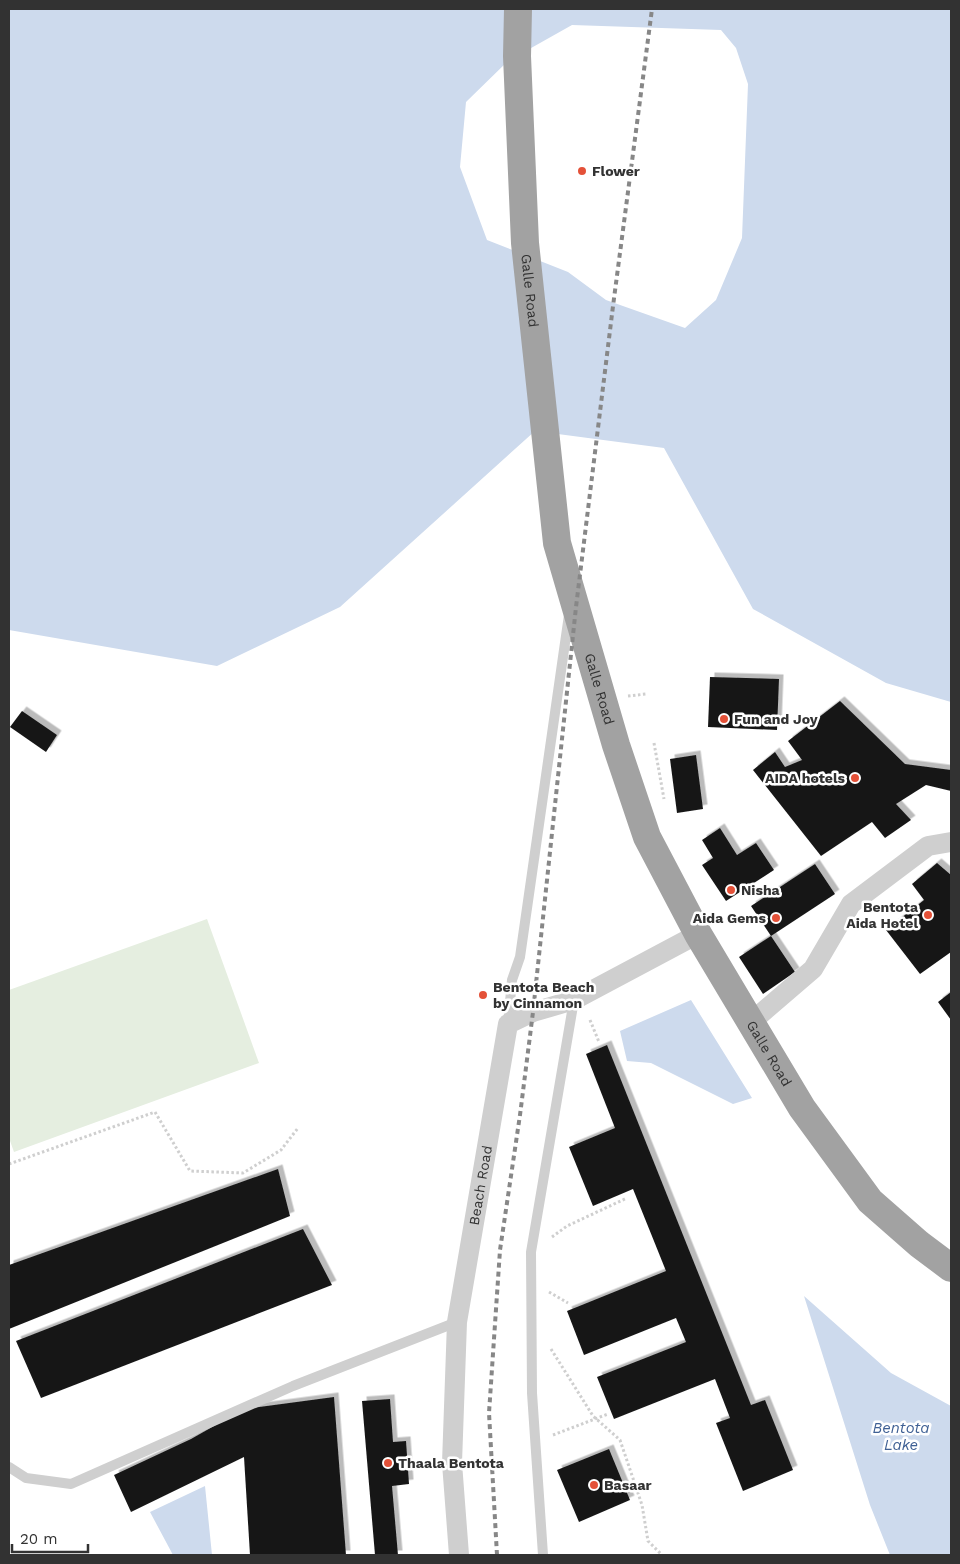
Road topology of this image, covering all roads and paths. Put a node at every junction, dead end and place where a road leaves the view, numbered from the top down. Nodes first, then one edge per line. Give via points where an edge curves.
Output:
1 (518, 9) edge
2 (556, 543) junction
3 (951, 842) edge
4 (698, 934) junction
5 (574, 1000) junction
6 (588, 1016) dead end
7 (750, 1023) junction
8 (508, 1024) junction
9 (599, 1042) dead end
10 (298, 1128) dead end
11 (9, 1164) edge
12 (627, 1198) dead end
13 (531, 1252) junction
14 (951, 1268) edge
15 (532, 1315) junction
16 (457, 1322) junction
17 (608, 1414) dead end
18 (596, 1419) junction
19 (536, 1441) junction
20 (9, 1467) edge
21 (459, 1555) edge
22 (543, 1555) edge
23 (662, 1555) edge

1 - 2 highway, Galle Road via 525,243
2 - 4 highway, Galle Road via 647,837
2 - 8 lane via 570,607 520,957 512,980
3 - 7 street via 928,846 851,904 813,970
4 - 5 street
4 - 7 highway, Galle Road
5 - 8 street via 533,1012
5 - 13 lane
6 - 9 path
7 - 14 highway, Galle Road via 802,1108 870,1201
8 - 16 street, Beach Road
10 - 11 path via 281,1150 243,1173 190,1171 155,1112
12 - 13 path via 567,1226
13 - 15 lane
15 - 18 path via 561,1367
15 - 19 lane
16 - 20 lane via 293,1386 71,1484 26,1478
16 - 21 street, Beach Road via 452,1463
17 - 18 path
18 - 19 path
18 - 23 path via 620,1440 642,1505 648,1541
19 - 22 lane

